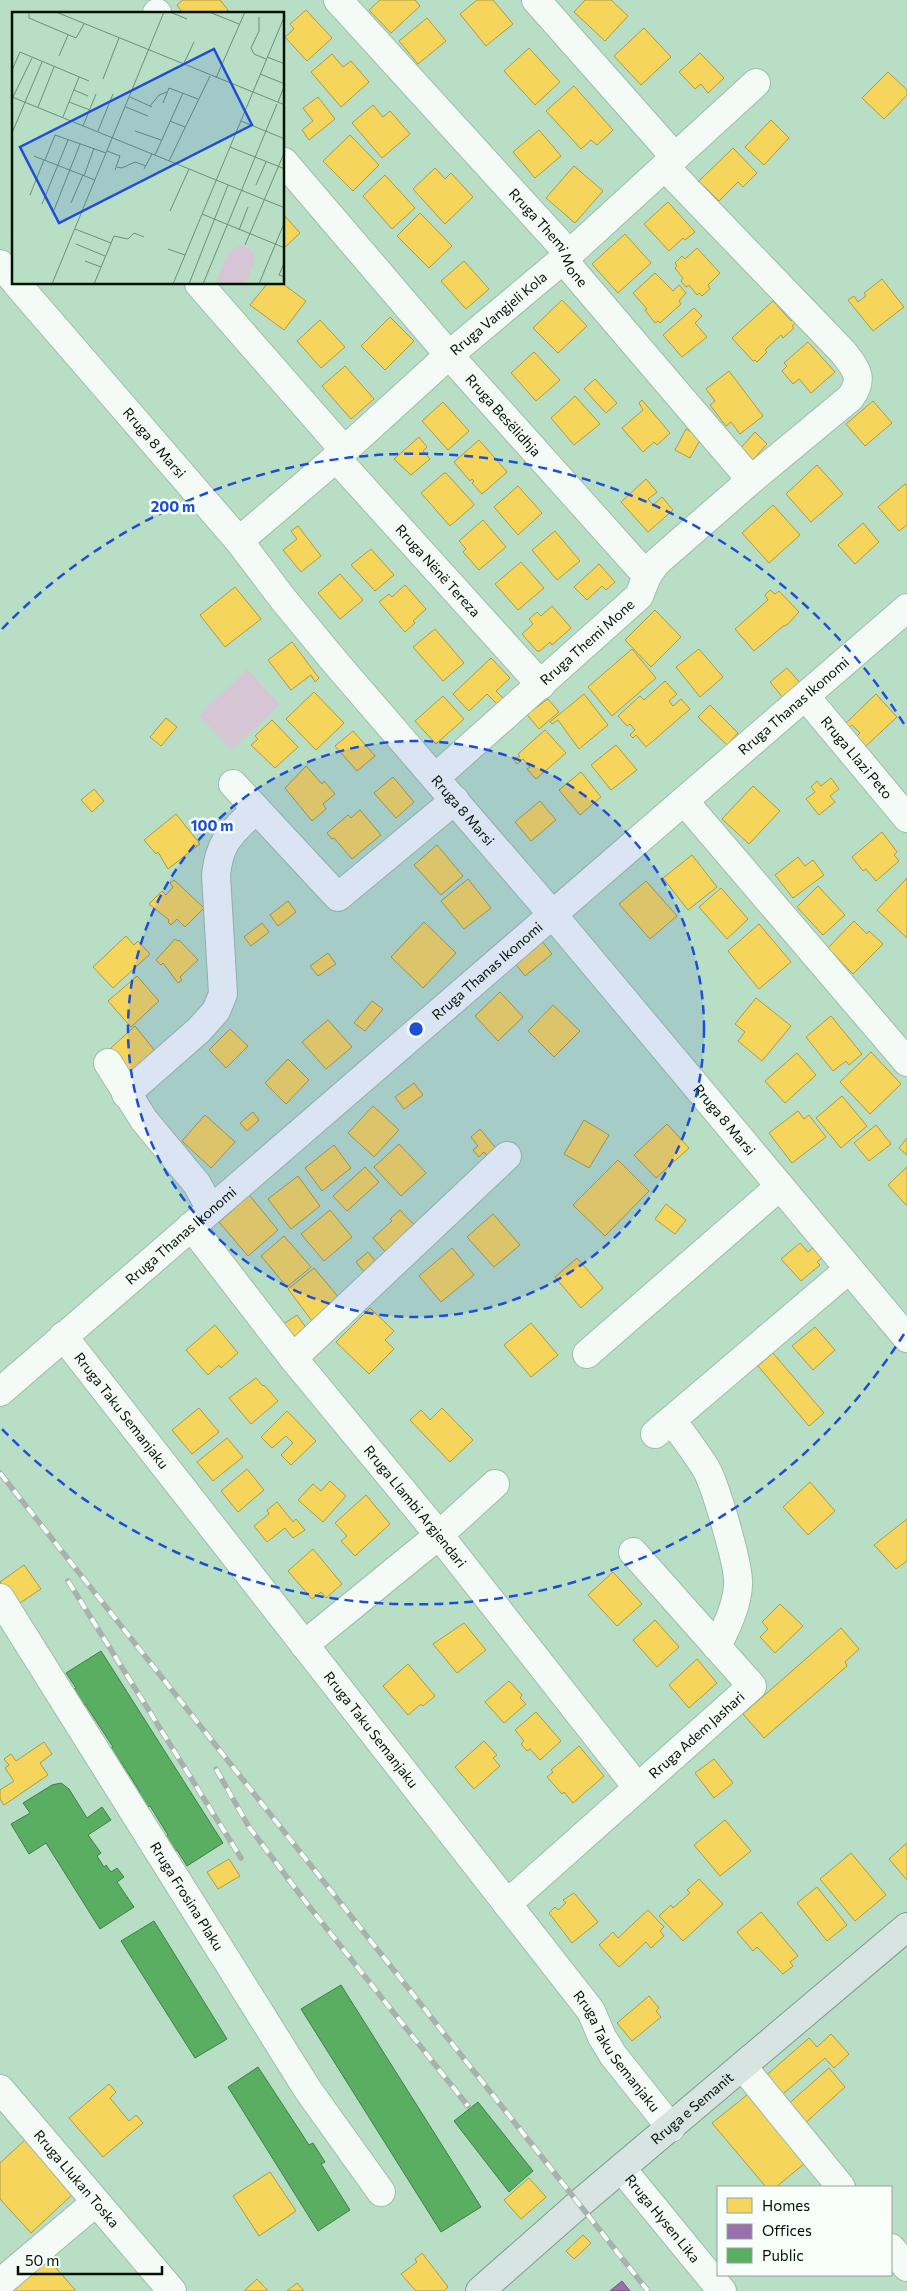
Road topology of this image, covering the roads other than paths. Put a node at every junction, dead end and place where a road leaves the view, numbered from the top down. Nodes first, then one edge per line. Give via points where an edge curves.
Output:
1 (338, 0) edge
2 (536, 0) edge
3 (756, 83) dead end
4 (670, 162) junction
5 (285, 163) edge
6 (566, 257) junction
7 (0, 264) edge
8 (12, 278) edge
9 (18, 285) edge
10 (201, 285) edge
11 (449, 355) junction
12 (340, 454) junction
13 (751, 480) junction
14 (239, 541) junction
15 (646, 576) junction
16 (907, 608) edge
17 (541, 685) junction
18 (806, 697) junction
19 (435, 778) junction
20 (233, 784) dead end
21 (454, 800) junction
22 (684, 801) junction
23 (256, 809) junction
24 (907, 818) edge
25 (553, 915) junction
26 (907, 1062) edge
27 (108, 1063) dead end
28 (126, 1094) junction
29 (507, 1156) dead end
30 (779, 1187) junction
31 (200, 1217) junction
32 (848, 1270) junction
33 (63, 1336) junction
34 (907, 1338) edge
35 (587, 1354) dead end
36 (293, 1358) junction
37 (0, 1392) edge
38 (495, 1484) dead end
39 (439, 1534) junction
40 (633, 1552) dead end
41 (0, 1598) edge
42 (304, 1645) junction
43 (717, 1647) junction
44 (637, 1787) junction
45 (507, 1904) junction
46 (905, 1932) edge
47 (743, 2067) junction
48 (0, 2089) edge
49 (671, 2128) junction
50 (622, 2169) junction
51 (840, 2186) edge
52 (381, 2192) dead end
53 (96, 2202) junction
54 (892, 2249) edge
55 (907, 2267) edge
56 (0, 2283) edge
57 (483, 2290) edge
58 (172, 2291) edge
59 (722, 2291) edge

1 - 6 street, Rruga Themi Mone via 562,246
2 - 4 street, Rruga Themi Mone
3 - 4 street, Rruga Vangjeli Kola
4 - 6 street, Rruga Vangjeli Kola
4 - 13 street, Rruga Themi Mone via 856,368 857,388 850,398
5 - 11 street, Rruga Besëlidhja
6 - 11 street, Rruga Vangjeli Kola
6 - 13 street, Rruga Themi Mone via 571,269
7 - 8 street
9 - 14 street, Rruga 8 Marsi
10 - 12 street, Rruga Nënë Tereza
11 - 12 street, Rruga Vangjeli Kola
11 - 15 street, Rruga Besëlidhja
12 - 14 street, Rruga Vangjeli Kola
12 - 17 street, Rruga Nënë Tereza
13 - 15 street, Rruga Themi Mone via 656,563
14 - 19 street, Rruga 8 Marsi via 335,662
15 - 17 street, Rruga Themi Mone via 639,596
16 - 18 street, Rruga Thanas Ikonomi
17 - 19 street, Rruga Themi Mone
18 - 22 street, Rruga Thanas Ikonomi
18 - 24 street, Rruga Llazi Peto
19 - 21 street, Rruga 8 Marsi
20 - 23 street
21 - 23 street via 338,897
21 - 25 street, Rruga 8 Marsi
22 - 25 street, Rruga Thanas Ikonomi
22 - 26 street
23 - 28 street via 227,838 218,855 216,875 222,994 216,1011
25 - 30 street, Rruga 8 Marsi
25 - 31 street, Rruga Thanas Ikonomi
27 - 28 street, Rruga Llambi Argjendari
28 - 31 street, Rruga Llambi Argjendari via 197,1184
29 - 36 street
30 - 32 street, Rruga 8 Marsi
30 - 35 street
31 - 33 street, Rruga Thanas Ikonomi
31 - 36 street, Rruga Llambi Argjendari
32 - 34 street, Rruga 8 Marsi
32 - 43 street via 663,1427 706,1468 736,1568 737,1593
33 - 37 street, Rruga Thanas Ikonomi
33 - 42 street, Rruga Taku Semanjaku
36 - 39 street, Rruga Llambi Argjendari
38 - 39 street
39 - 42 street
39 - 44 street, Rruga Llambi Argjendari
40 - 43 street, Rruga Adem Jashari
41 - 52 street, Rruga Frosina Plaku via 308,2090
42 - 45 street, Rruga Taku Semanjaku
43 - 44 street, Rruga Adem Jashari via 752,1686
44 - 45 street, Rruga Adem Jashari
45 - 49 street, Rruga Taku Semanjaku via 591,2011 613,2055
46 - 47 main road, Rruga e Semanit
47 - 49 main road, Rruga e Semanit
47 - 51 street
48 - 53 street, Rruga Llukan Toska
49 - 50 main road, Rruga e Semanit
50 - 57 main road, Rruga e Semanit
50 - 59 street, Rruga Hysen Lika
53 - 56 street
53 - 58 street, Rruga Llukan Toska
54 - 55 street

